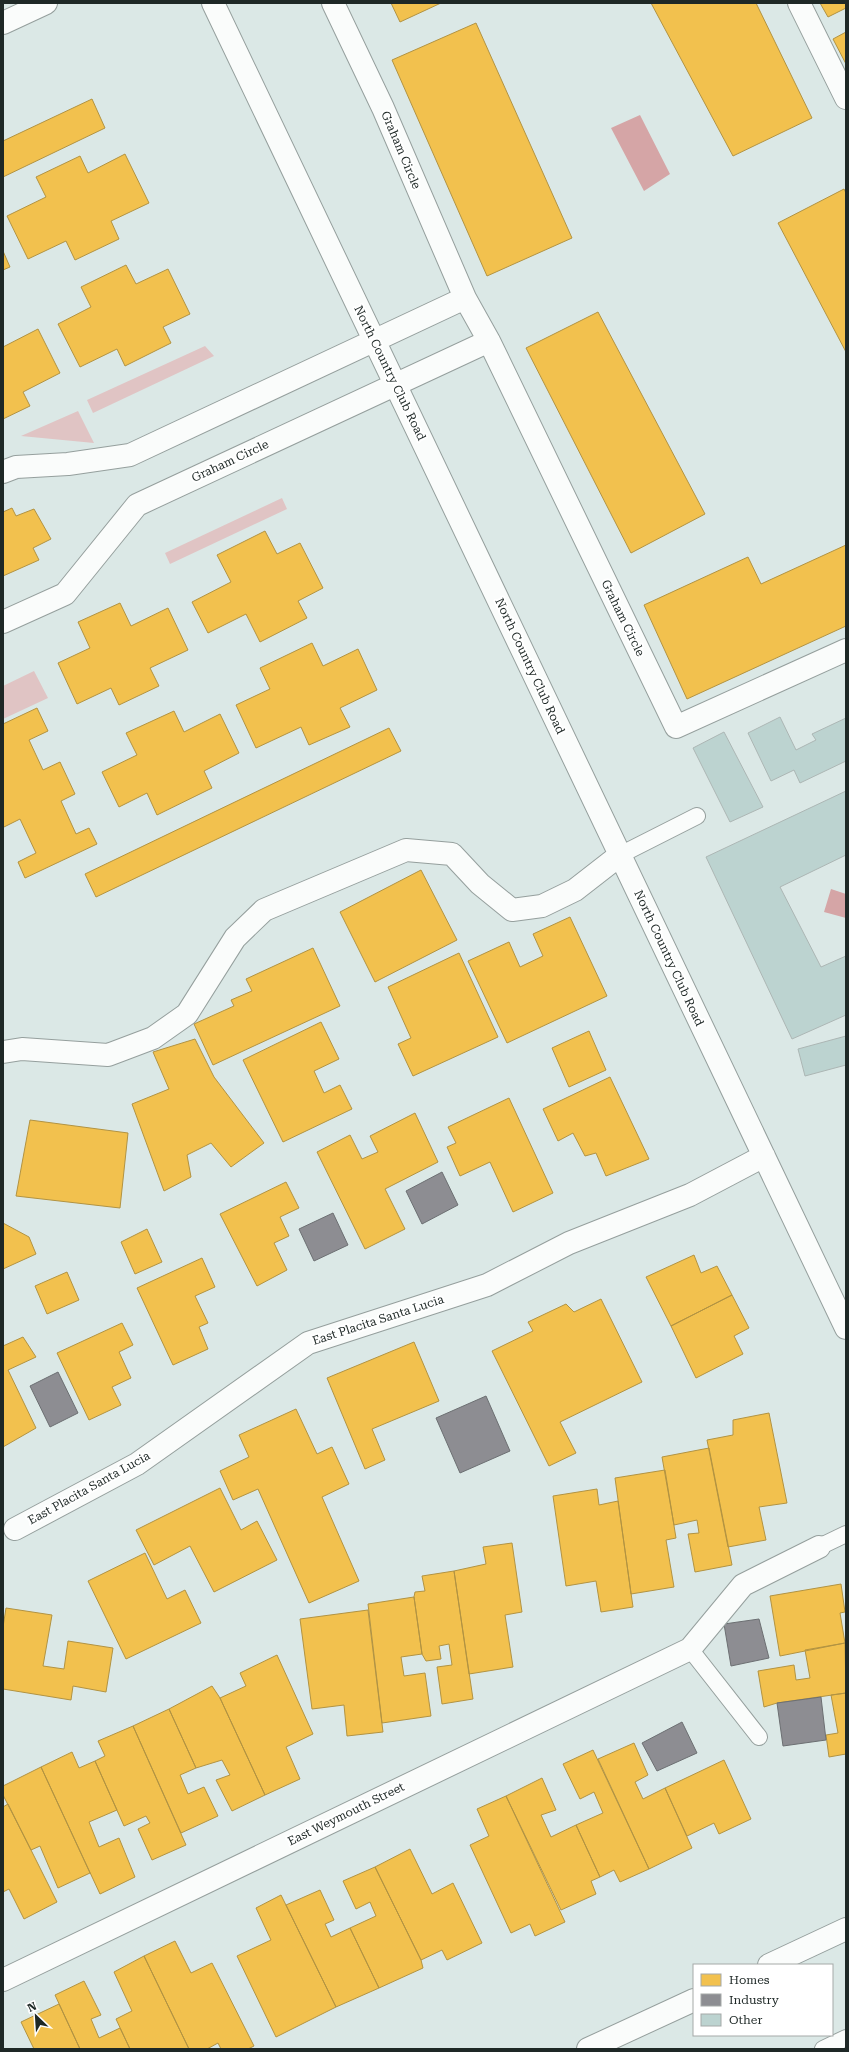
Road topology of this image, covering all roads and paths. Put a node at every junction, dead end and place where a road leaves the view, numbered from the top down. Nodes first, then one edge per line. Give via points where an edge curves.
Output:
1 (46, 3) edge
2 (213, 3) edge
3 (333, 3) edge
4 (800, 3) edge
5 (3, 23) edge
6 (846, 98) edge
7 (465, 298) junction
8 (375, 340) junction
9 (489, 341) junction
10 (396, 384) junction
11 (3, 472) edge
12 (3, 622) edge
13 (846, 650) edge
14 (697, 816) dead end
15 (620, 855) junction
16 (3, 1052) edge
17 (764, 1156) junction
18 (846, 1328) edge
19 (15, 1529) dead end
20 (846, 1534) edge
21 (819, 1547) joint
22 (690, 1649) junction
23 (759, 1737) dead end
24 (846, 1929) edge
25 (846, 1942) edge
26 (808, 1947) junction
27 (771, 1964) edge
28 (3, 1980) edge
29 (693, 2000) edge
30 (846, 2038) edge
31 (588, 2049) edge
32 (823, 2049) edge

1 - 5 street
2 - 8 street, North Country Club Road
3 - 7 street, Graham Circle via 383,108
4 - 6 street
7 - 8 street
7 - 9 street, Graham Circle
8 - 10 street, North Country Club Road
8 - 11 street via 130,455 68,464 16,466
9 - 10 street, Graham Circle
9 - 13 street, Graham Circle via 676,727
10 - 12 street, Graham Circle via 137,505 65,594
10 - 15 street, North Country Club Road
14 - 15 lane
15 - 16 street via 575,890 542,906 512,910 480,884 452,854 406,850 264,910 235,938 187,1014 153,1038 108,1055 22,1049
15 - 17 street, North Country Club Road
17 - 18 street, North Country Club Road
17 - 19 street, East Placita Santa Lucia via 690,1194 569,1243 487,1285 308,1343 137,1464
20 - 21 lane, East Weymouth Street
21 - 22 street, East Weymouth Street via 743,1585
22 - 23 lane
22 - 28 street, East Weymouth Street
24 - 26 street
25 - 26 street
26 - 27 street
29 - 31 street
30 - 32 lane

